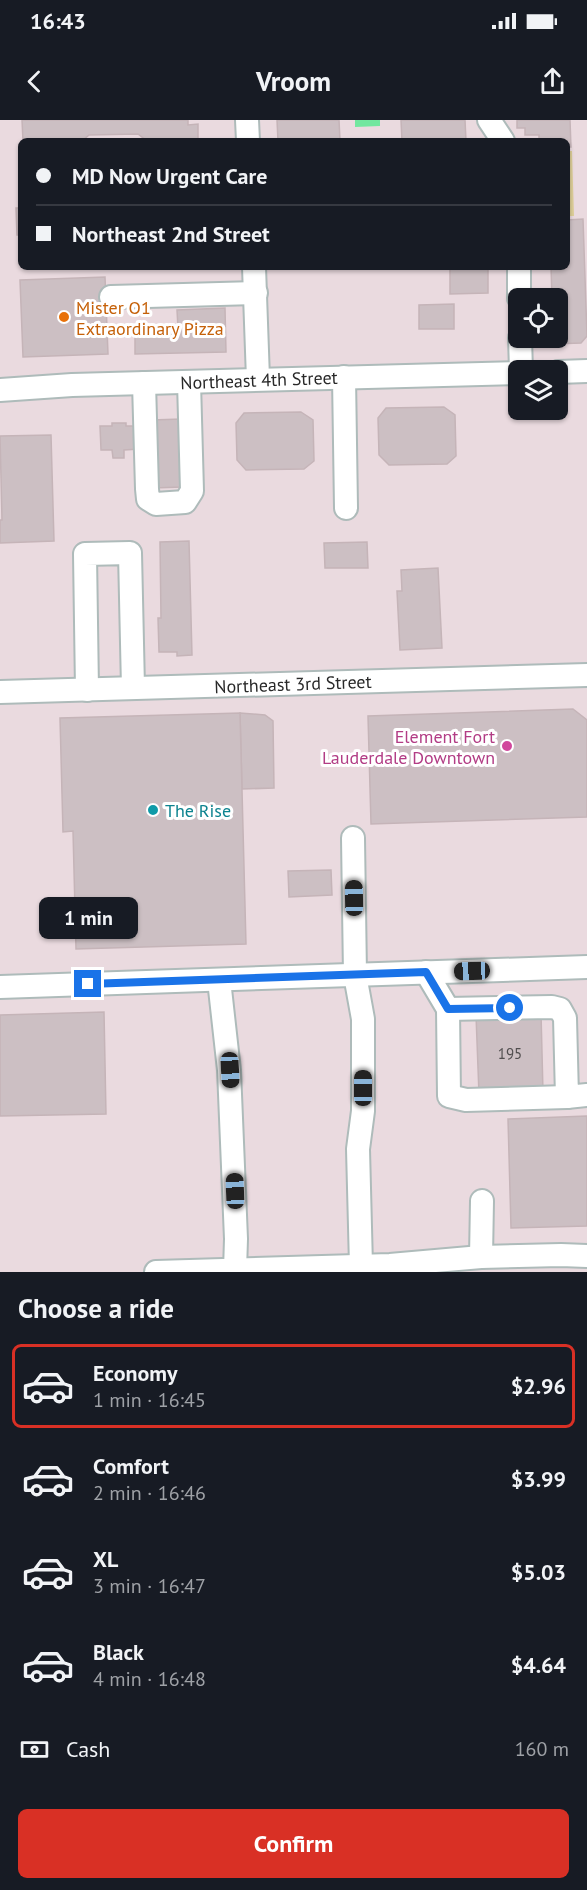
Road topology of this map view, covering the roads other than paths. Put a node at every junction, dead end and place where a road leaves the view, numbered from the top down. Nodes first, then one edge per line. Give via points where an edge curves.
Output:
1 (248, 120) edge
2 (489, 120) edge
3 (248, 138) edge
4 (501, 138) edge
5 (254, 270) edge
6 (519, 270) edge
7 (519, 288) edge
8 (256, 293) junction
9 (111, 297) dead end
10 (587, 371) edge
11 (508, 372) edge
12 (568, 372) edge
13 (344, 377) junction
14 (258, 379) junction
15 (189, 382) junction
16 (144, 384) junction
17 (0, 390) edge
18 (346, 508) dead end
19 (587, 675) edge
20 (132, 688) junction
21 (87, 690) junction
22 (0, 692) edge
23 (353, 838) dead end
24 (587, 967) edge
25 (426, 972) junction
26 (355, 975) junction
27 (219, 980) junction
28 (0, 987) edge
29 (448, 1009) junction
30 (577, 1096) edge
31 (482, 1201) dead end
32 (587, 1256) edge
33 (482, 1257) junction
34 (361, 1266) junction
35 (450, 1266) edge
36 (235, 1270) junction
37 (331, 1270) edge
38 (156, 1272) edge

1 - 3 street
2 - 4 street
5 - 8 street
6 - 7 street
8 - 9 street
8 - 14 street
10 - 12 street
11 - 13 street, Northeast 4th Street
13 - 14 street, Northeast 4th Street
13 - 18 street
14 - 15 street, Northeast 4th Street
15 - 16 street, Northeast 4th Street
15 - 16 street via 192,491 185,502 156,504 148,499
16 - 17 street, Northeast 4th Street
19 - 20 street, Northeast 3rd Street
20 - 21 street, Northeast 3rd Street
20 - 21 street via 130,553 85,554
21 - 22 street, Northeast 3rd Street
23 - 26 street
24 - 25 street
25 - 26 street
25 - 29 street
26 - 27 street
26 - 34 street via 363,1019 363,1111 358,1149
27 - 28 street
27 - 36 street via 230,1070
29 - 30 street via 560,1009 565,1018
29 - 30 street via 449,1096 466,1101
31 - 33 street
32 - 33 street
33 - 35 street
34 - 35 street
34 - 37 street
36 - 37 street
36 - 38 street

